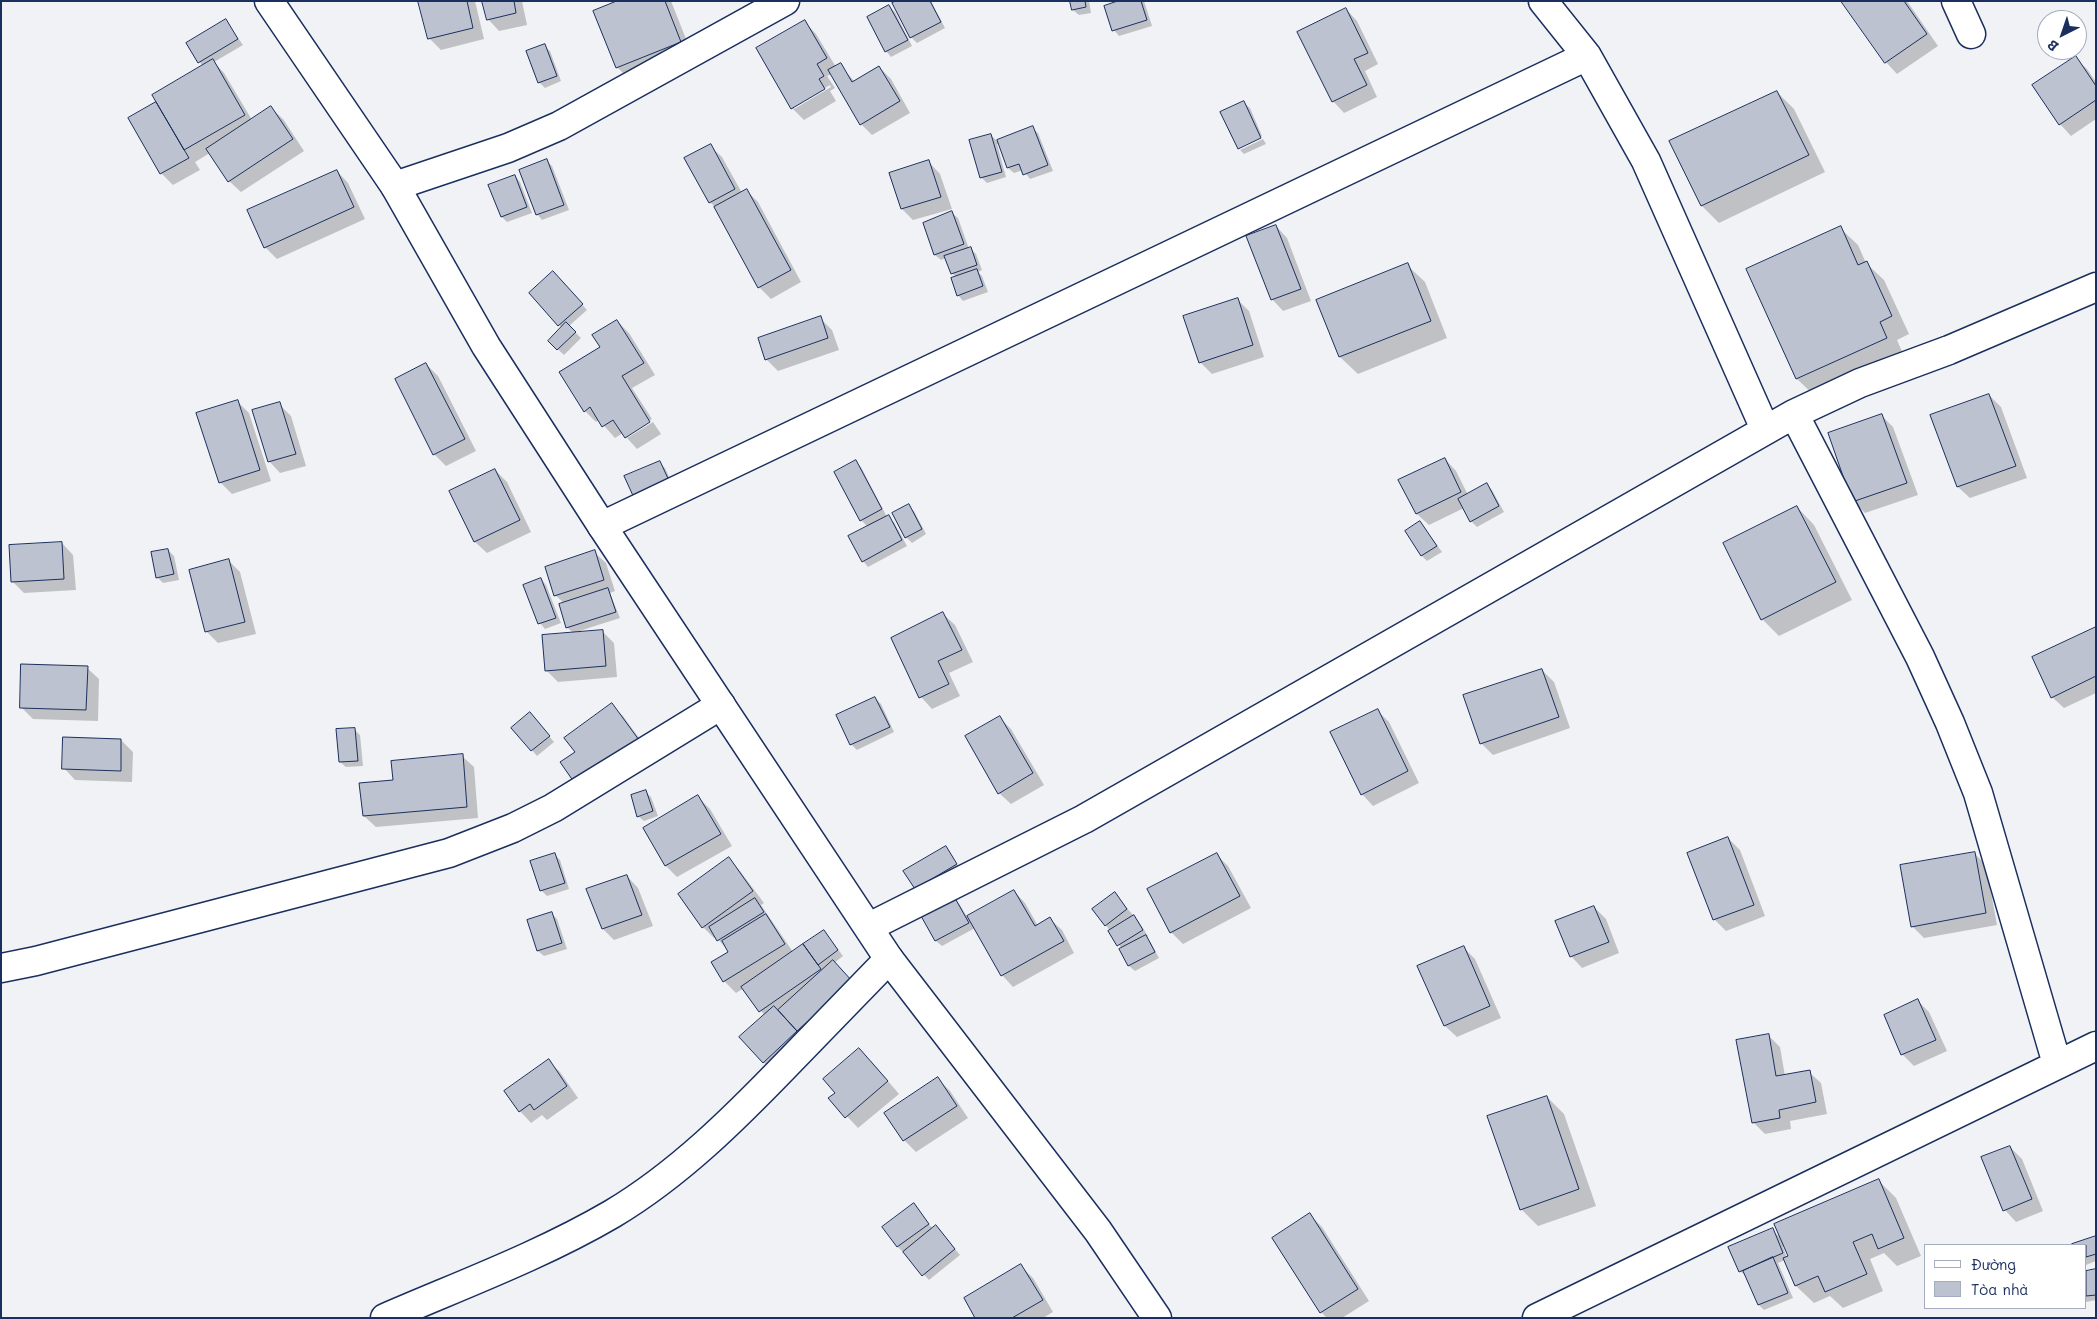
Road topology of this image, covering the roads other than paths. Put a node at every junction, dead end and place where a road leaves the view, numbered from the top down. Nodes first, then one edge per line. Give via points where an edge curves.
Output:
1 (268, 1) edge
2 (785, 1) edge
3 (1543, 1) edge
4 (1956, 1) edge
5 (1971, 34) dead end
6 (1587, 56) junction
7 (395, 186) junction
8 (2096, 287) edge
9 (1794, 414) junction
10 (1766, 429) junction
11 (602, 526) junction
12 (721, 705) junction
13 (869, 927) junction
14 (889, 959) junction
15 (1, 968) edge
16 (2096, 1046) edge
17 (2057, 1064) junction
18 (385, 1318) edge
19 (1157, 1318) edge
20 (1537, 1318) edge

1 - 7 street
2 - 7 street via 559,126 508,148
3 - 6 street
4 - 5 street
6 - 10 street via 1646,161
6 - 11 street
7 - 11 street via 486,346
8 - 9 street via 1948,350 1860,383
9 - 10 street
9 - 17 street via 1920,657 1950,723 1978,793
10 - 13 street via 1084,819
11 - 12 street
12 - 13 street
12 - 15 street via 553,808 449,853
13 - 14 street
14 - 18 street via 737,1116 652,1188 571,1236
14 - 19 street via 1098,1231
16 - 17 street
17 - 20 street

